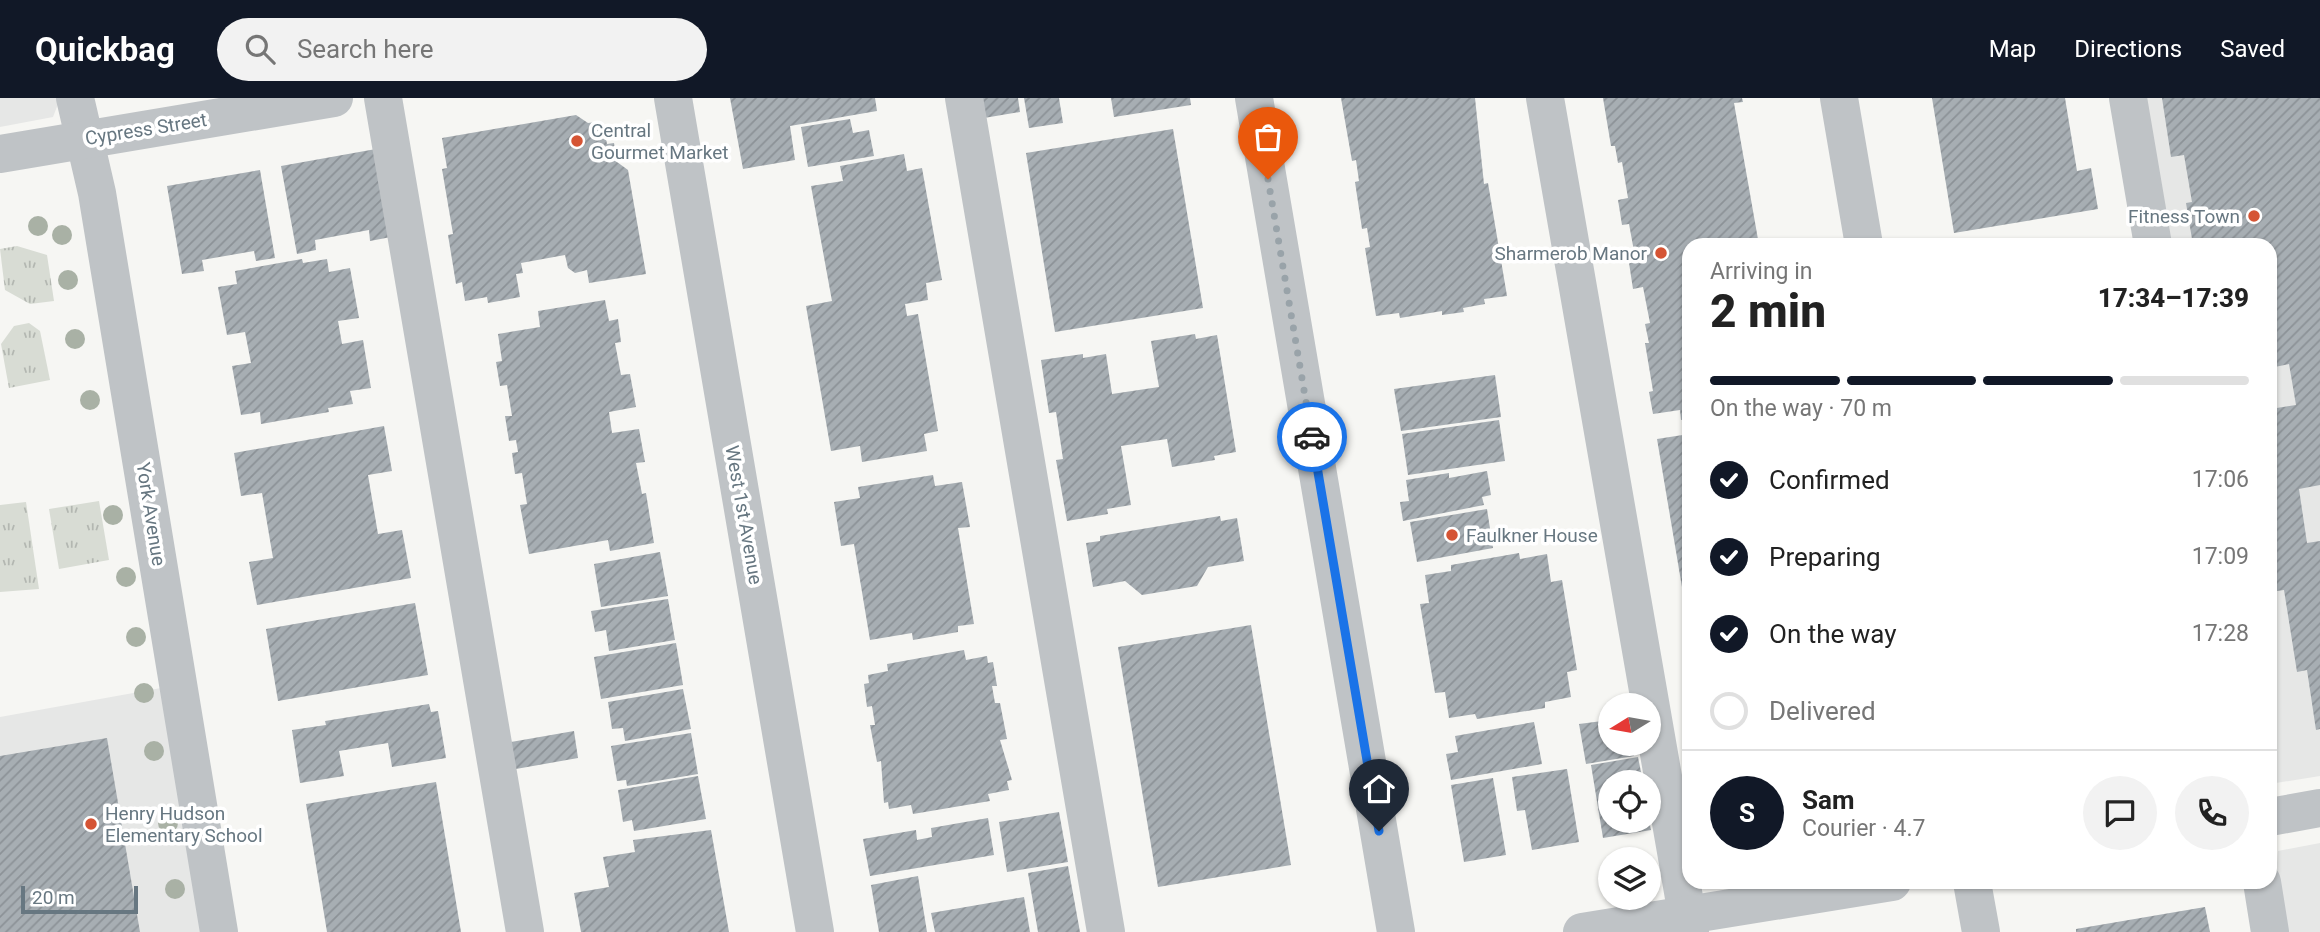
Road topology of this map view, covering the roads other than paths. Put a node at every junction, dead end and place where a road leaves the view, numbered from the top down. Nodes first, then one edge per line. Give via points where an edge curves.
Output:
1 (75, 98) edge
2 (334, 98) edge
3 (383, 98) edge
4 (673, 98) edge
5 (964, 98) edge
6 (1254, 98) edge
7 (1545, 98) edge
8 (1839, 98) edge
9 (2128, 98) edge
10 (84, 139) junction
11 (0, 154) edge
12 (1863, 238) edge
13 (2152, 238) edge
14 (2320, 808) edge
15 (2277, 816) edge
16 (1682, 883) edge
17 (1683, 889) edge
18 (1857, 889) edge
19 (1973, 889) edge
20 (2263, 889) edge
21 (1689, 923) edge
22 (219, 932) edge
23 (525, 932) edge
24 (815, 932) edge
25 (1106, 932) edge
26 (1396, 932) edge
27 (1583, 932) edge
28 (1980, 932) edge
29 (2270, 932) edge

1 - 10 street, York Avenue
2 - 10 street, Cypress Street
3 - 23 street
4 - 24 street, West 1st Avenue
5 - 25 street
6 - 26 street
7 - 16 street
8 - 12 street
9 - 13 street
10 - 11 street, Cypress Street
10 - 22 street, York Avenue via 97,193
14 - 15 street
17 - 21 street
18 - 21 street
19 - 28 street
20 - 29 street
21 - 27 street

